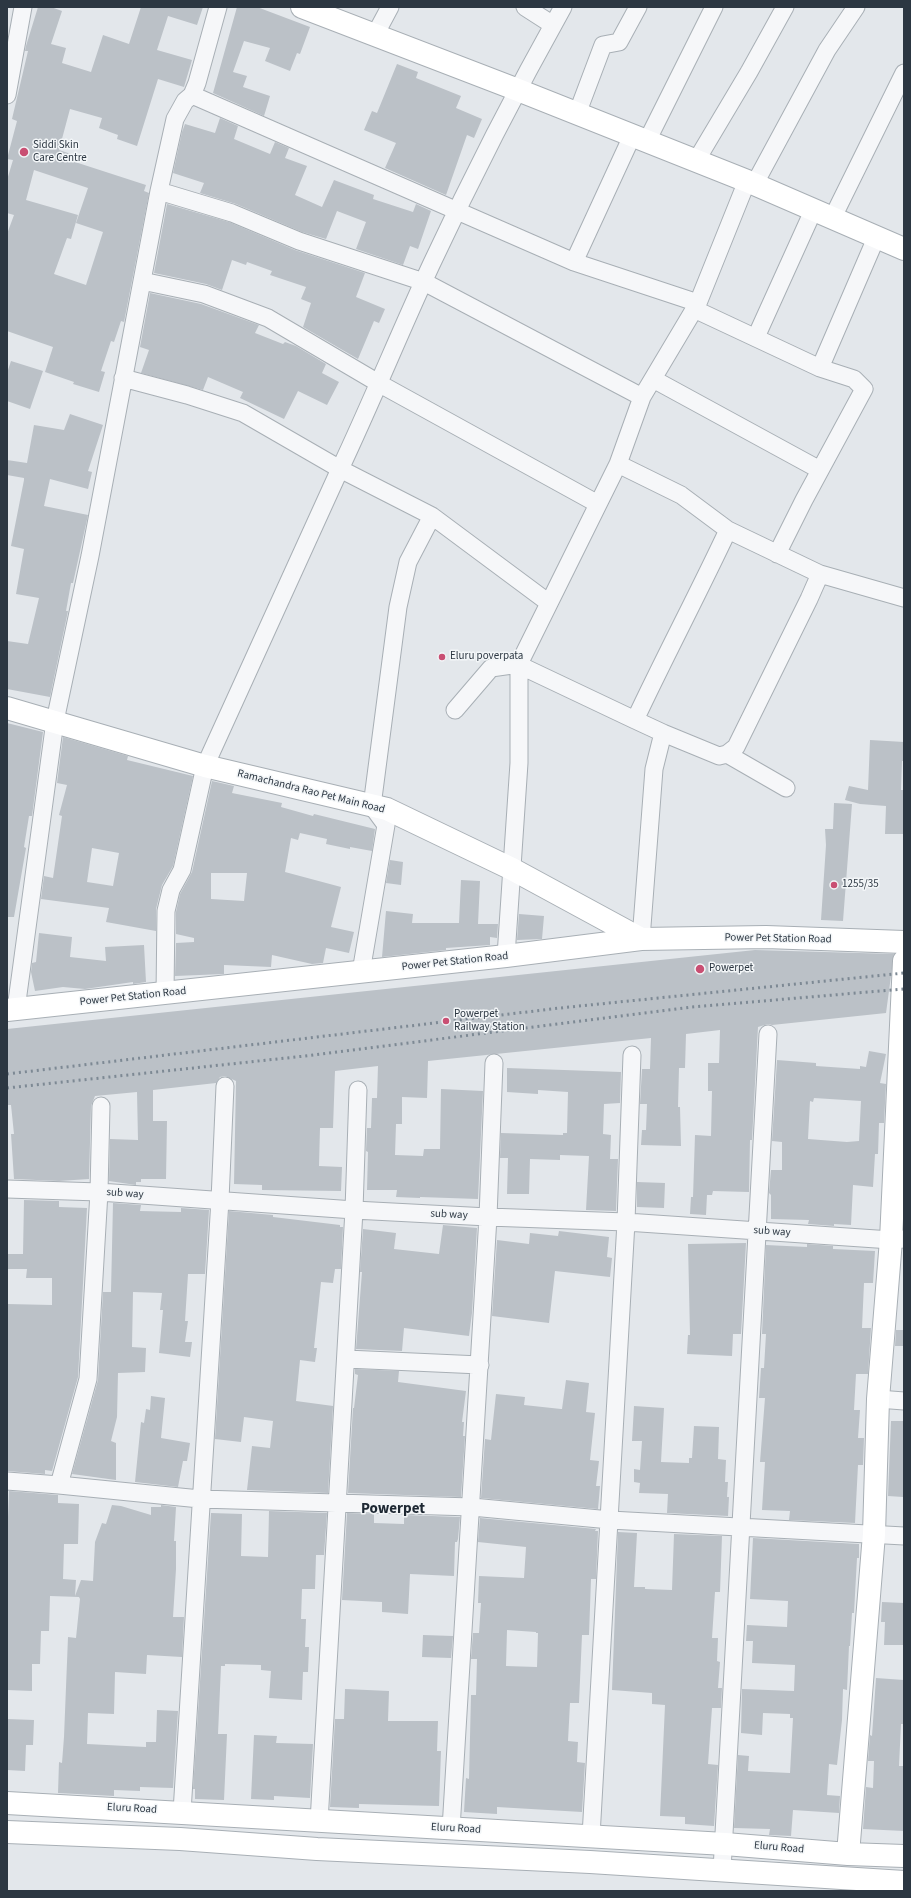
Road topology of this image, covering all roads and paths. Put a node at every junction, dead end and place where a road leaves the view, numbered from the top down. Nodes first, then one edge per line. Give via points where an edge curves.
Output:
1 (23, 7) edge
2 (218, 7) edge
3 (390, 7) edge
4 (525, 7) edge
5 (563, 7) edge
6 (638, 7) edge
7 (714, 7) edge
8 (785, 7) edge
9 (856, 7) edge
10 (308, 8) edge
11 (553, 25) junction
12 (375, 35) junction
13 (904, 73) edge
14 (518, 90) junction
15 (7, 95) edge
16 (192, 95) junction
17 (577, 114) junction
18 (640, 139) junction
19 (696, 161) junction
20 (750, 183) junction
21 (159, 191) junction
22 (458, 211) junction
23 (823, 215) junction
24 (876, 238) junction
25 (904, 249) edge
26 (574, 262) junction
27 (142, 281) junction
28 (424, 282) junction
29 (696, 306) junction
30 (756, 338) junction
31 (820, 368) junction
32 (123, 378) junction
33 (653, 378) junction
34 (380, 384) junction
35 (642, 397) junction
36 (618, 464) junction
37 (340, 469) junction
38 (820, 470) junction
39 (598, 504) junction
40 (432, 516) junction
41 (728, 530) junction
42 (777, 554) junction
43 (820, 574) junction
44 (904, 598) edge
45 (549, 603) junction
46 (519, 665) junction
47 (7, 708) edge
48 (455, 710) dead end
49 (635, 720) junction
50 (55, 721) junction
51 (663, 733) junction
52 (727, 754) junction
53 (205, 766) junction
54 (786, 788) dead end
55 (372, 806) junction
56 (512, 869) junction
57 (641, 939) junction
58 (904, 942) edge
59 (506, 956) junction
60 (904, 961) edge
61 (361, 972) junction
62 (165, 994) junction
63 (12, 1009) edge
64 (768, 1034) dead end
65 (632, 1055) dead end
66 (494, 1063) dead end
67 (902, 1080) edge
68 (225, 1086) dead end
69 (358, 1090) dead end
70 (100, 1106) dead end
71 (7, 1189) edge
72 (98, 1192) junction
73 (220, 1200) junction
74 (354, 1210) junction
75 (488, 1217) junction
76 (626, 1222) junction
77 (758, 1231) junction
78 (897, 1239) edge
79 (346, 1359) junction
80 (480, 1365) junction
81 (878, 1399) junction
82 (904, 1402) edge
83 (7, 1481) edge
84 (59, 1485) junction
85 (200, 1499) junction
86 (338, 1502) junction
87 (472, 1507) junction
88 (610, 1520) junction
89 (742, 1527) junction
90 (874, 1534) junction
91 (904, 1536) edge
92 (7, 1803) edge
93 (182, 1812) junction
94 (319, 1822) junction
95 (451, 1829) junction
96 (7, 1832) edge
97 (591, 1836) junction
98 (725, 1844) junction
99 (848, 1854) junction
100 (904, 1856) edge
101 (722, 1870) junction
102 (904, 1882) edge
103 (849, 1885) edge

1 - 15 street
2 - 16 street via 202,71
3 - 12 street
4 - 11 street
5 - 11 street
6 - 17 street via 619,42 603,45
7 - 18 street
8 - 19 street via 750,72
9 - 20 street via 827,50
10 - 12 street
11 - 14 street
12 - 14 street
13 - 23 street
14 - 17 street
14 - 22 street
16 - 21 street via 185,101 175,119
16 - 22 street
17 - 18 street
18 - 19 street
18 - 26 street
19 - 20 street
20 - 23 street
20 - 29 street
21 - 27 street
21 - 28 street via 232,213 299,241
22 - 26 street
22 - 28 street
23 - 24 street
23 - 30 street
24 - 25 street
24 - 31 street
26 - 29 street
27 - 32 street
27 - 34 street via 204,294 268,318
28 - 34 street
28 - 35 street
29 - 30 street
29 - 33 street
30 - 31 street
31 - 38 street via 854,379 864,389
32 - 37 street via 243,413
32 - 50 street via 90,556
33 - 35 street
33 - 38 street
34 - 37 street
34 - 39 street
35 - 36 street
36 - 39 street
36 - 41 street via 681,495
37 - 40 street
37 - 53 street
38 - 42 street
39 - 45 street
40 - 45 street
40 - 55 street via 408,562 398,607
41 - 42 street
41 - 49 street
42 - 43 street
43 - 44 street
43 - 52 street via 736,747
45 - 46 street
46 - 48 street via 491,668
46 - 49 street
46 - 56 street via 519,763
47 - 50 street, Ramachandra Rao Pet Main Road
49 - 51 street
50 - 53 street, Ramachandra Rao Pet Main Road
50 - 63 street
51 - 52 street via 719,756
51 - 57 street via 654,769
52 - 54 street
53 - 55 street, Ramachandra Rao Pet Main Road
53 - 62 street via 182,870 171,890 166,911
55 - 56 street, Ramachandra Rao Pet Main Road via 387,810
55 - 61 street via 386,825
56 - 57 street, Ramachandra Rao Pet Main Road
56 - 59 street
57 - 58 street, Power Pet Station Road via 766,937
57 - 59 street, Power Pet Station Road
59 - 61 street, Power Pet Station Road
60 - 67 street
61 - 62 street, Power Pet Station Road
62 - 63 street, Power Pet Station Road
64 - 77 street
65 - 76 street
66 - 75 street
67 - 78 street via 894,1138
68 - 73 street
69 - 74 street
70 - 72 street
71 - 72 street, sub way
72 - 73 street, sub way
72 - 84 street via 88,1379
73 - 74 street, sub way
73 - 85 street
74 - 75 street, sub way
74 - 79 street
75 - 76 street, sub way
75 - 80 street
76 - 77 street, sub way
76 - 88 street
77 - 78 street, sub way
77 - 89 street
78 - 81 street
79 - 80 street
79 - 86 street
80 - 87 street
81 - 82 street
81 - 90 street
83 - 84 street
84 - 85 street
85 - 86 street
85 - 93 street
86 - 87 street
86 - 94 street
87 - 88 street
87 - 95 street
88 - 89 street
88 - 97 street
89 - 90 street
89 - 98 street
90 - 91 street
90 - 99 street
92 - 93 street, Eluru Road
93 - 94 street, Eluru Road
94 - 95 street, Eluru Road
95 - 97 street, Eluru Road
96 - 101 street via 180,1839 317,1849
97 - 98 street, Eluru Road
98 - 99 street, Eluru Road
98 - 101 street
99 - 100 street, Eluru Road
101 - 103 street
102 - 103 street

